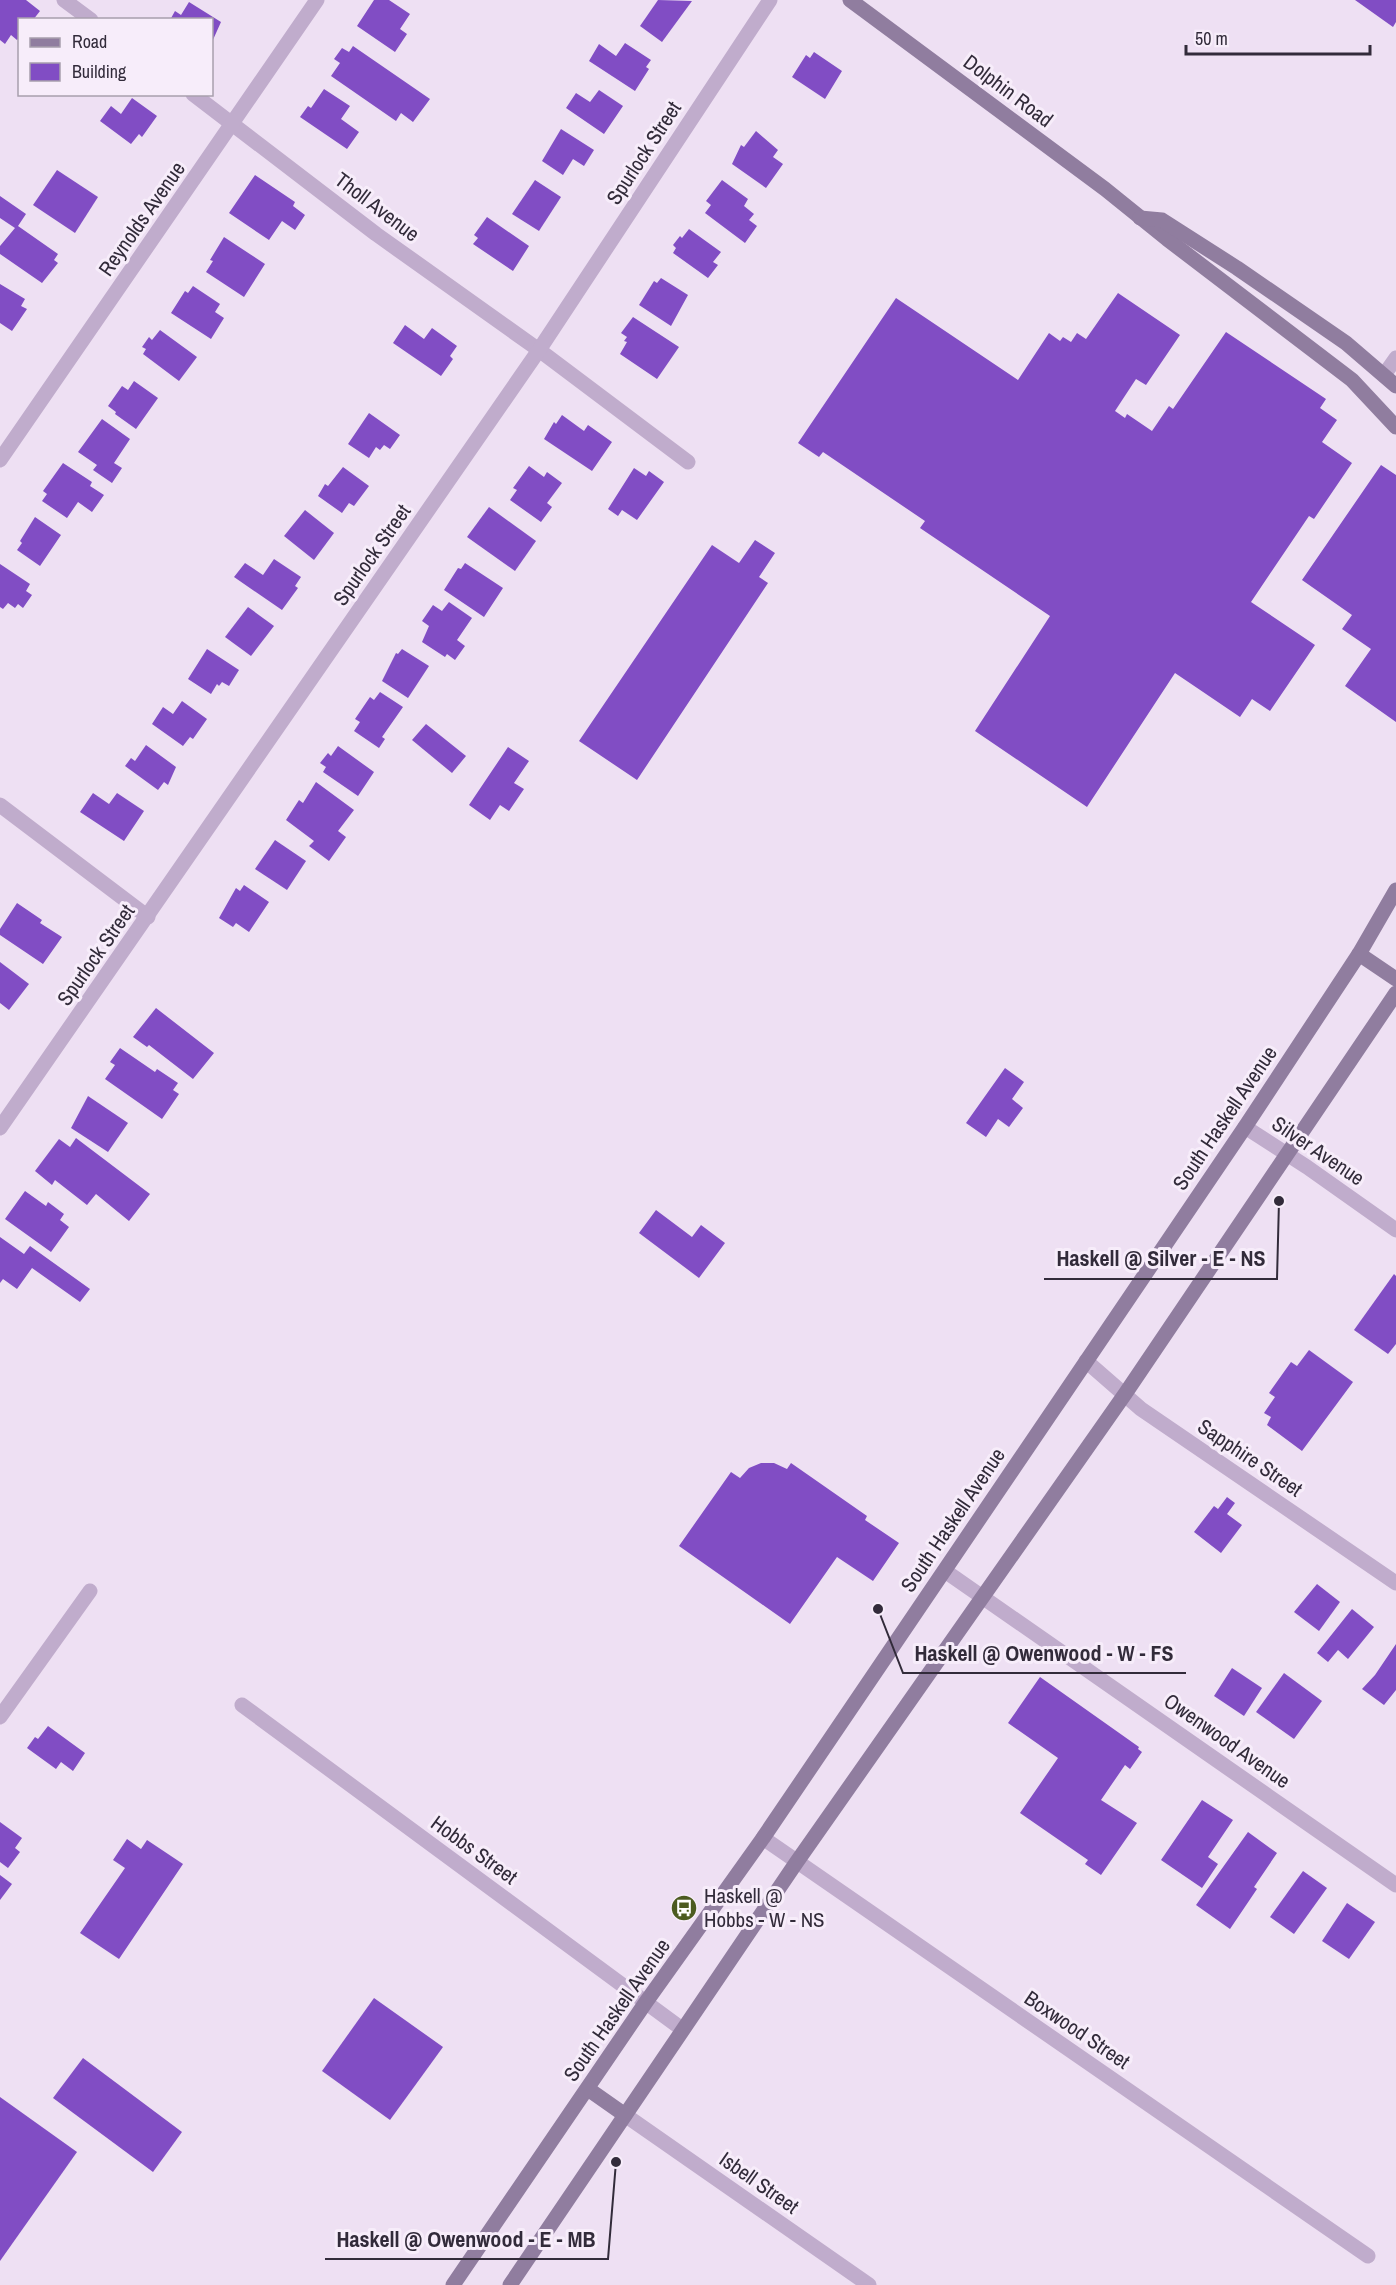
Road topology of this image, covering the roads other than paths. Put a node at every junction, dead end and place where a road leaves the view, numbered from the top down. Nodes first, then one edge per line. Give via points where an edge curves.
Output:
1 (64, 0) edge
2 (317, 0) edge
3 (770, 0) edge
4 (850, 0) edge
5 (88, 18) edge
6 (196, 96) edge
7 (233, 124) junction
8 (1140, 218) junction
9 (539, 350) junction
10 (1396, 358) edge
11 (1384, 375) junction
12 (1396, 386) edge
13 (1396, 427) edge
14 (0, 460) edge
15 (688, 462) dead end
16 (0, 805) edge
17 (1396, 890) edge
18 (148, 916) junction
19 (1359, 954) junction
20 (1396, 979) edge
21 (1396, 993) edge
22 (1245, 1127) junction
23 (0, 1128) edge
24 (1288, 1155) junction
25 (1396, 1230) edge
26 (1086, 1362) junction
27 (1125, 1394) junction
28 (945, 1571) junction
29 (1396, 1583) edge
30 (90, 1591) dead end
31 (983, 1597) junction
32 (242, 1705) dead end
33 (0, 1718) edge
34 (763, 1838) junction
35 (796, 1863) junction
36 (1396, 1885) edge
37 (646, 2002) junction
38 (682, 2029) junction
39 (588, 2089) junction
40 (625, 2115) junction
41 (1368, 2256) dead end
42 (453, 2285) edge
43 (510, 2285) edge
44 (869, 2285) edge

1 - 5 street
2 - 7 street, Reynolds Avenue
3 - 9 street, Spurlock Street
4 - 8 main road, Dolphin Road
6 - 7 street, Tholl Avenue
7 - 9 street, Tholl Avenue via 376,234
7 - 14 street, Reynolds Avenue
8 - 11 main road, Dolphin Road via 1162,220 1238,268 1346,343
8 - 13 main road, Dolphin Road via 1352,380
9 - 15 street, Tholl Avenue
9 - 18 street, Spurlock Street
10 - 11 street
11 - 12 main road, Dolphin Road
16 - 18 street
17 - 19 main road, South Haskell Avenue
18 - 23 street, Spurlock Street
19 - 20 main road
19 - 22 main road, South Haskell Avenue
21 - 24 main road
22 - 24 street, Silver Avenue
22 - 26 main road, South Haskell Avenue
24 - 25 street, Silver Avenue
24 - 27 main road
26 - 27 street, Sapphire Street
26 - 28 main road, South Haskell Avenue
27 - 29 street, Sapphire Street via 1141,1409
27 - 31 main road
28 - 31 street, Owenwood Avenue
28 - 34 main road, South Haskell Avenue
30 - 33 street
31 - 35 main road
31 - 36 street, Owenwood Avenue
32 - 37 street, Hobbs Street
34 - 35 street, Boxwood Street
34 - 37 main road, South Haskell Avenue
35 - 38 main road
35 - 41 street, Boxwood Street
37 - 38 street, Hobbs Street
37 - 39 main road, South Haskell Avenue
38 - 40 main road
39 - 40 main road
39 - 42 main road, South Haskell Avenue
40 - 43 main road
40 - 44 street, Isbell Street

